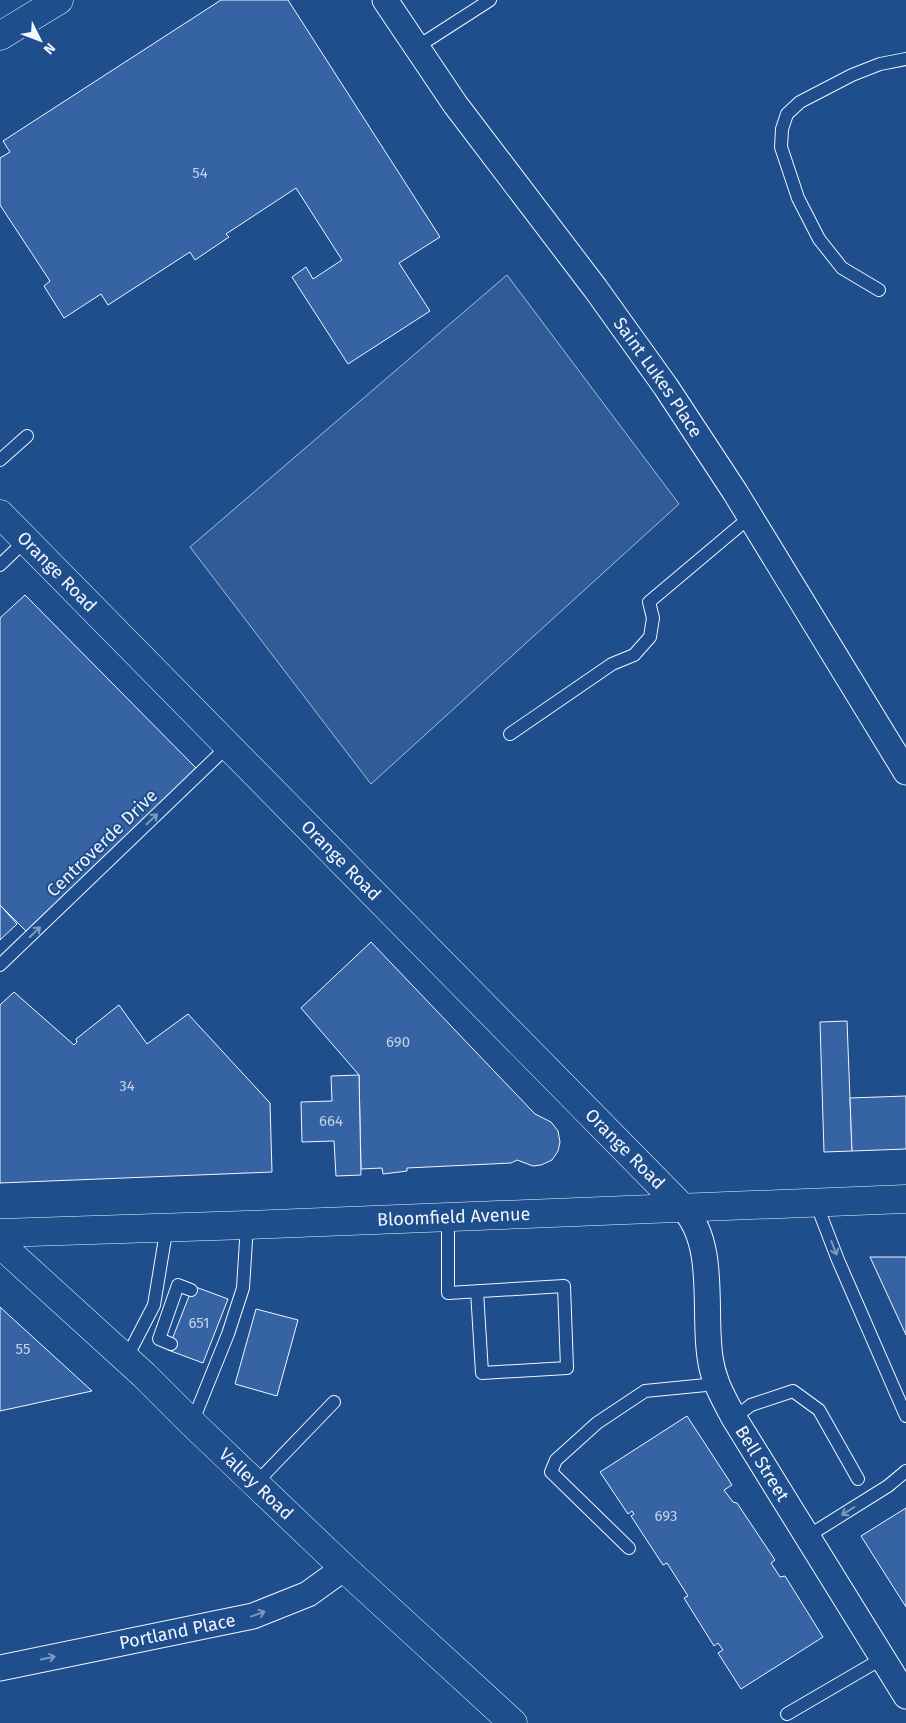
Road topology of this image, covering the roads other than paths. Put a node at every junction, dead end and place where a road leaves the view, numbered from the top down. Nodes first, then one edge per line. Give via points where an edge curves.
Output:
1 (58, 0) edge
2 (386, 0) edge
3 (490, 0) edge
4 (0, 36) edge
5 (417, 47) junction
6 (906, 59) edge
7 (880, 290) dead end
8 (27, 436) dead end
9 (0, 460) edge
10 (0, 514) edge
11 (750, 517) junction
12 (26, 540) junction
13 (0, 565) edge
14 (510, 734) dead end
15 (228, 746) junction
16 (906, 772) edge
17 (0, 965) edge
18 (906, 1199) edge
19 (816, 1203) junction
20 (683, 1208) junction
21 (448, 1217) junction
22 (247, 1225) junction
23 (167, 1226) junction
24 (0, 1232) edge
25 (0, 1244) edge
26 (191, 1290) dead end
27 (477, 1291) junction
28 (154, 1305) junction
29 (169, 1311) junction
30 (181, 1316) dead end
31 (171, 1344) dead end
32 (126, 1358) junction
33 (716, 1384) junction
34 (334, 1402) dead end
35 (906, 1416) edge
36 (734, 1418) junction
37 (192, 1424) junction
38 (906, 1471) edge
39 (858, 1479) dead end
40 (256, 1484) junction
41 (808, 1536) junction
42 (629, 1548) dead end
43 (344, 1568) junction
44 (883, 1658) junction
45 (0, 1668) edge
46 (906, 1696) edge
47 (786, 1714) dead end
48 (513, 1723) edge

1 - 4 main road
2 - 5 street, Saint Lukes Place
3 - 5 lane
5 - 11 street, Saint Lukes Place via 455,104 590,280 666,387
6 - 7 lane via 880,64 852,75 800,102 788,114 782,129 781,147 798,198 819,239 842,268
8 - 9 lane
10 - 12 main road, Orange Road
11 - 14 lane via 649,602 653,618 650,637 634,655 612,664
11 - 16 street, Saint Lukes Place
12 - 13 lane
12 - 15 main road, Orange Road
17 -> 15 lane, Centroverde Drive
15 - 20 main road, Orange Road
18 - 19 main road, Bloomfield Avenue
19 - 20 main road, Bloomfield Avenue
19 -> 35 lane
20 - 21 main road, Bloomfield Avenue
20 - 33 street, Bell Street via 692,1217 702,1240 710,1357
21 - 22 main road, Bloomfield Avenue
21 - 27 lane via 448,1293
22 - 23 main road, Bloomfield Avenue
22 - 37 lane via 243,1288 232,1305 212,1358
23 - 24 main road, Bloomfield Avenue
23 - 28 lane
25 - 32 main road, Valley Road
26 - 29 lane via 178,1285
27 - 27 lane via 564,1286 567,1368 482,1373
28 - 29 lane
28 - 32 lane
29 - 30 lane
29 - 31 lane via 159,1339
32 - 37 main road, Valley Road
33 - 36 street, Bell Street
33 - 42 lane via 645,1391 597,1423 556,1460 551,1472
34 - 40 lane
36 - 39 lane via 751,1405 793,1390 820,1410
36 - 41 street, Bell Street
37 - 40 main road, Valley Road
38 -> 41 lane via 888,1486
40 - 43 main road, Valley Road
41 - 44 street, Bell Street
45 -> 43 street, Portland Place via 253,1616 308,1594
43 - 48 main road, Valley Road
44 - 46 street, Bell Street
44 - 47 lane

